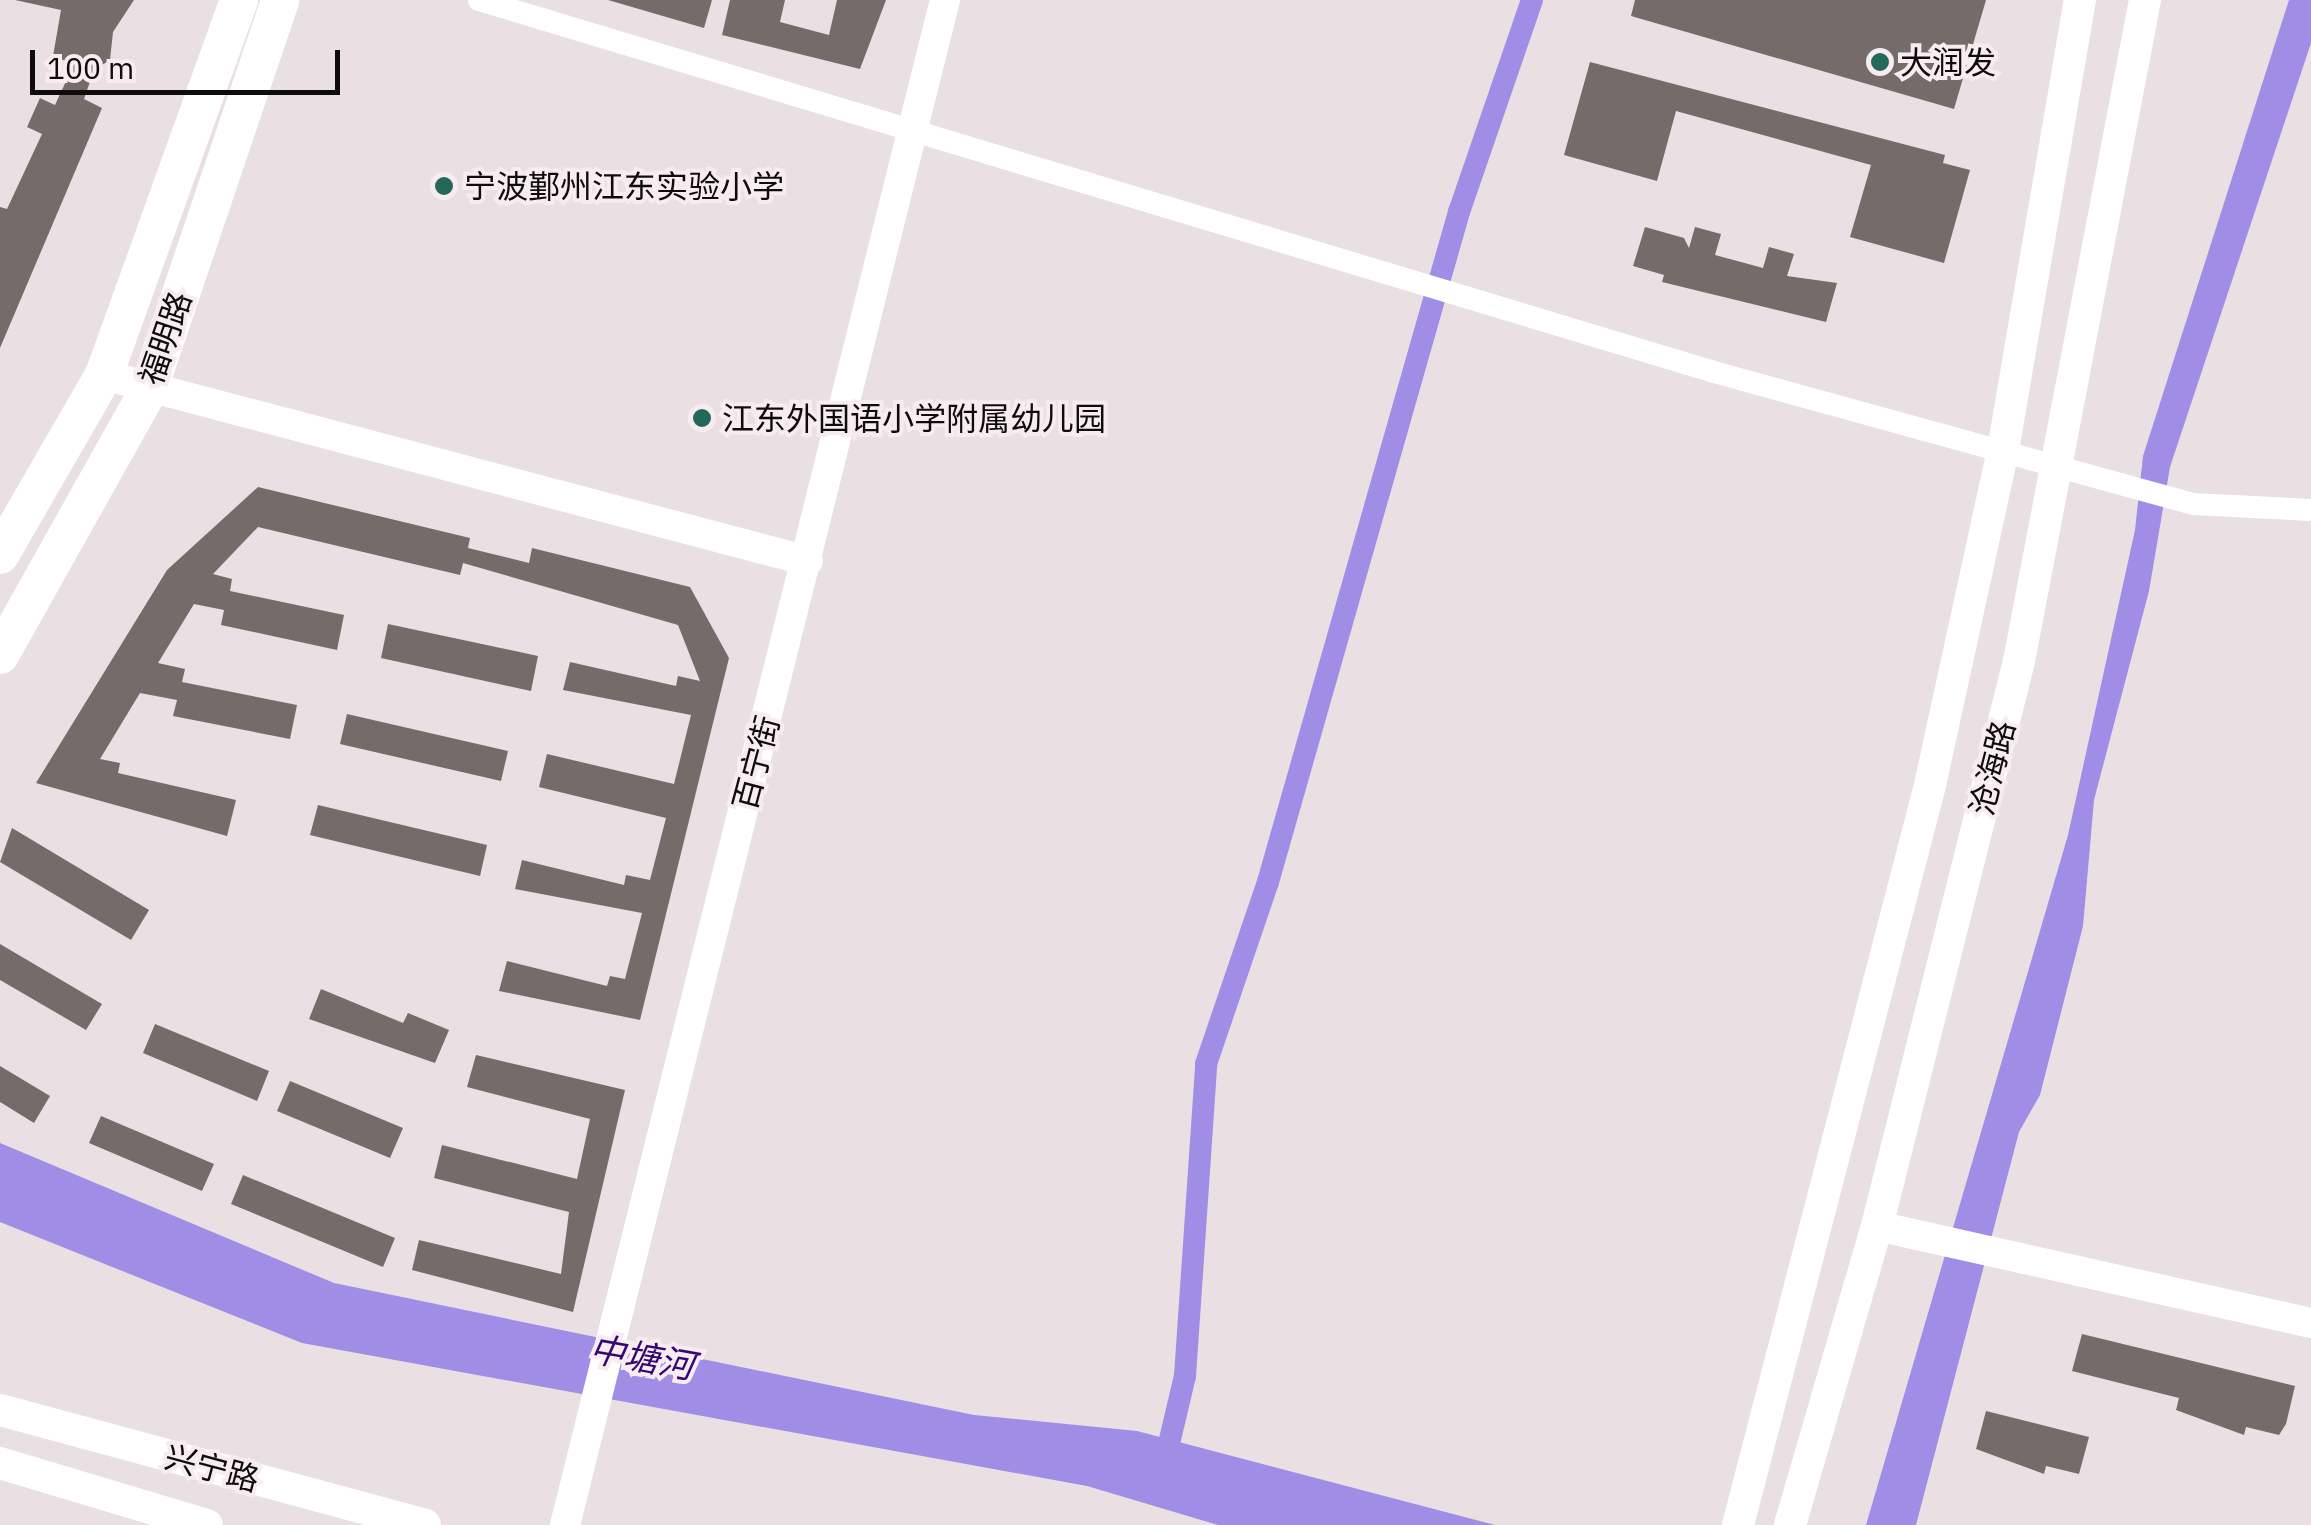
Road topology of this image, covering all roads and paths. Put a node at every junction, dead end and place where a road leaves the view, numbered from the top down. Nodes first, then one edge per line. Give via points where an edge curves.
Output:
1 (239, 0) edge
2 (280, 0) edge
3 (479, 0) edge
4 (945, 0) edge
5 (2080, 0) edge
6 (2145, 0) edge
7 (915, 131) junction
8 (104, 375) junction
9 (148, 391) junction
10 (2003, 450) junction
11 (2058, 467) junction
12 (2311, 510) edge
13 (0, 555) edge
14 (808, 561) junction
15 (0, 654) edge
16 (1877, 1226) junction
17 (2311, 1323) edge
18 (0, 1410) edge
19 (0, 1463) edge
20 (207, 1525) edge
21 (425, 1525) edge
22 (565, 1525) edge
23 (1738, 1525) edge
24 (1790, 1525) edge

1 - 8 main road, 福明路
2 - 9 main road, 福明路
3 - 7 street
4 - 7 street, 百宁街
5 - 10 main road, 沧海路
6 - 11 main road, 沧海路
7 - 10 street
7 - 14 street, 百宁街
8 - 9 street
8 - 13 main road, 福明路
9 - 14 street
9 - 15 main road, 福明路
10 - 11 street
10 - 23 main road, 沧海路 via 1930,785
11 - 12 street via 2175,500
11 - 16 main road, 沧海路
14 - 22 street, 百宁街 via 612,1317
16 - 17 street
16 - 24 main road, 沧海路
18 - 21 main road, 兴宁路
19 - 20 main road, 兴宁路

